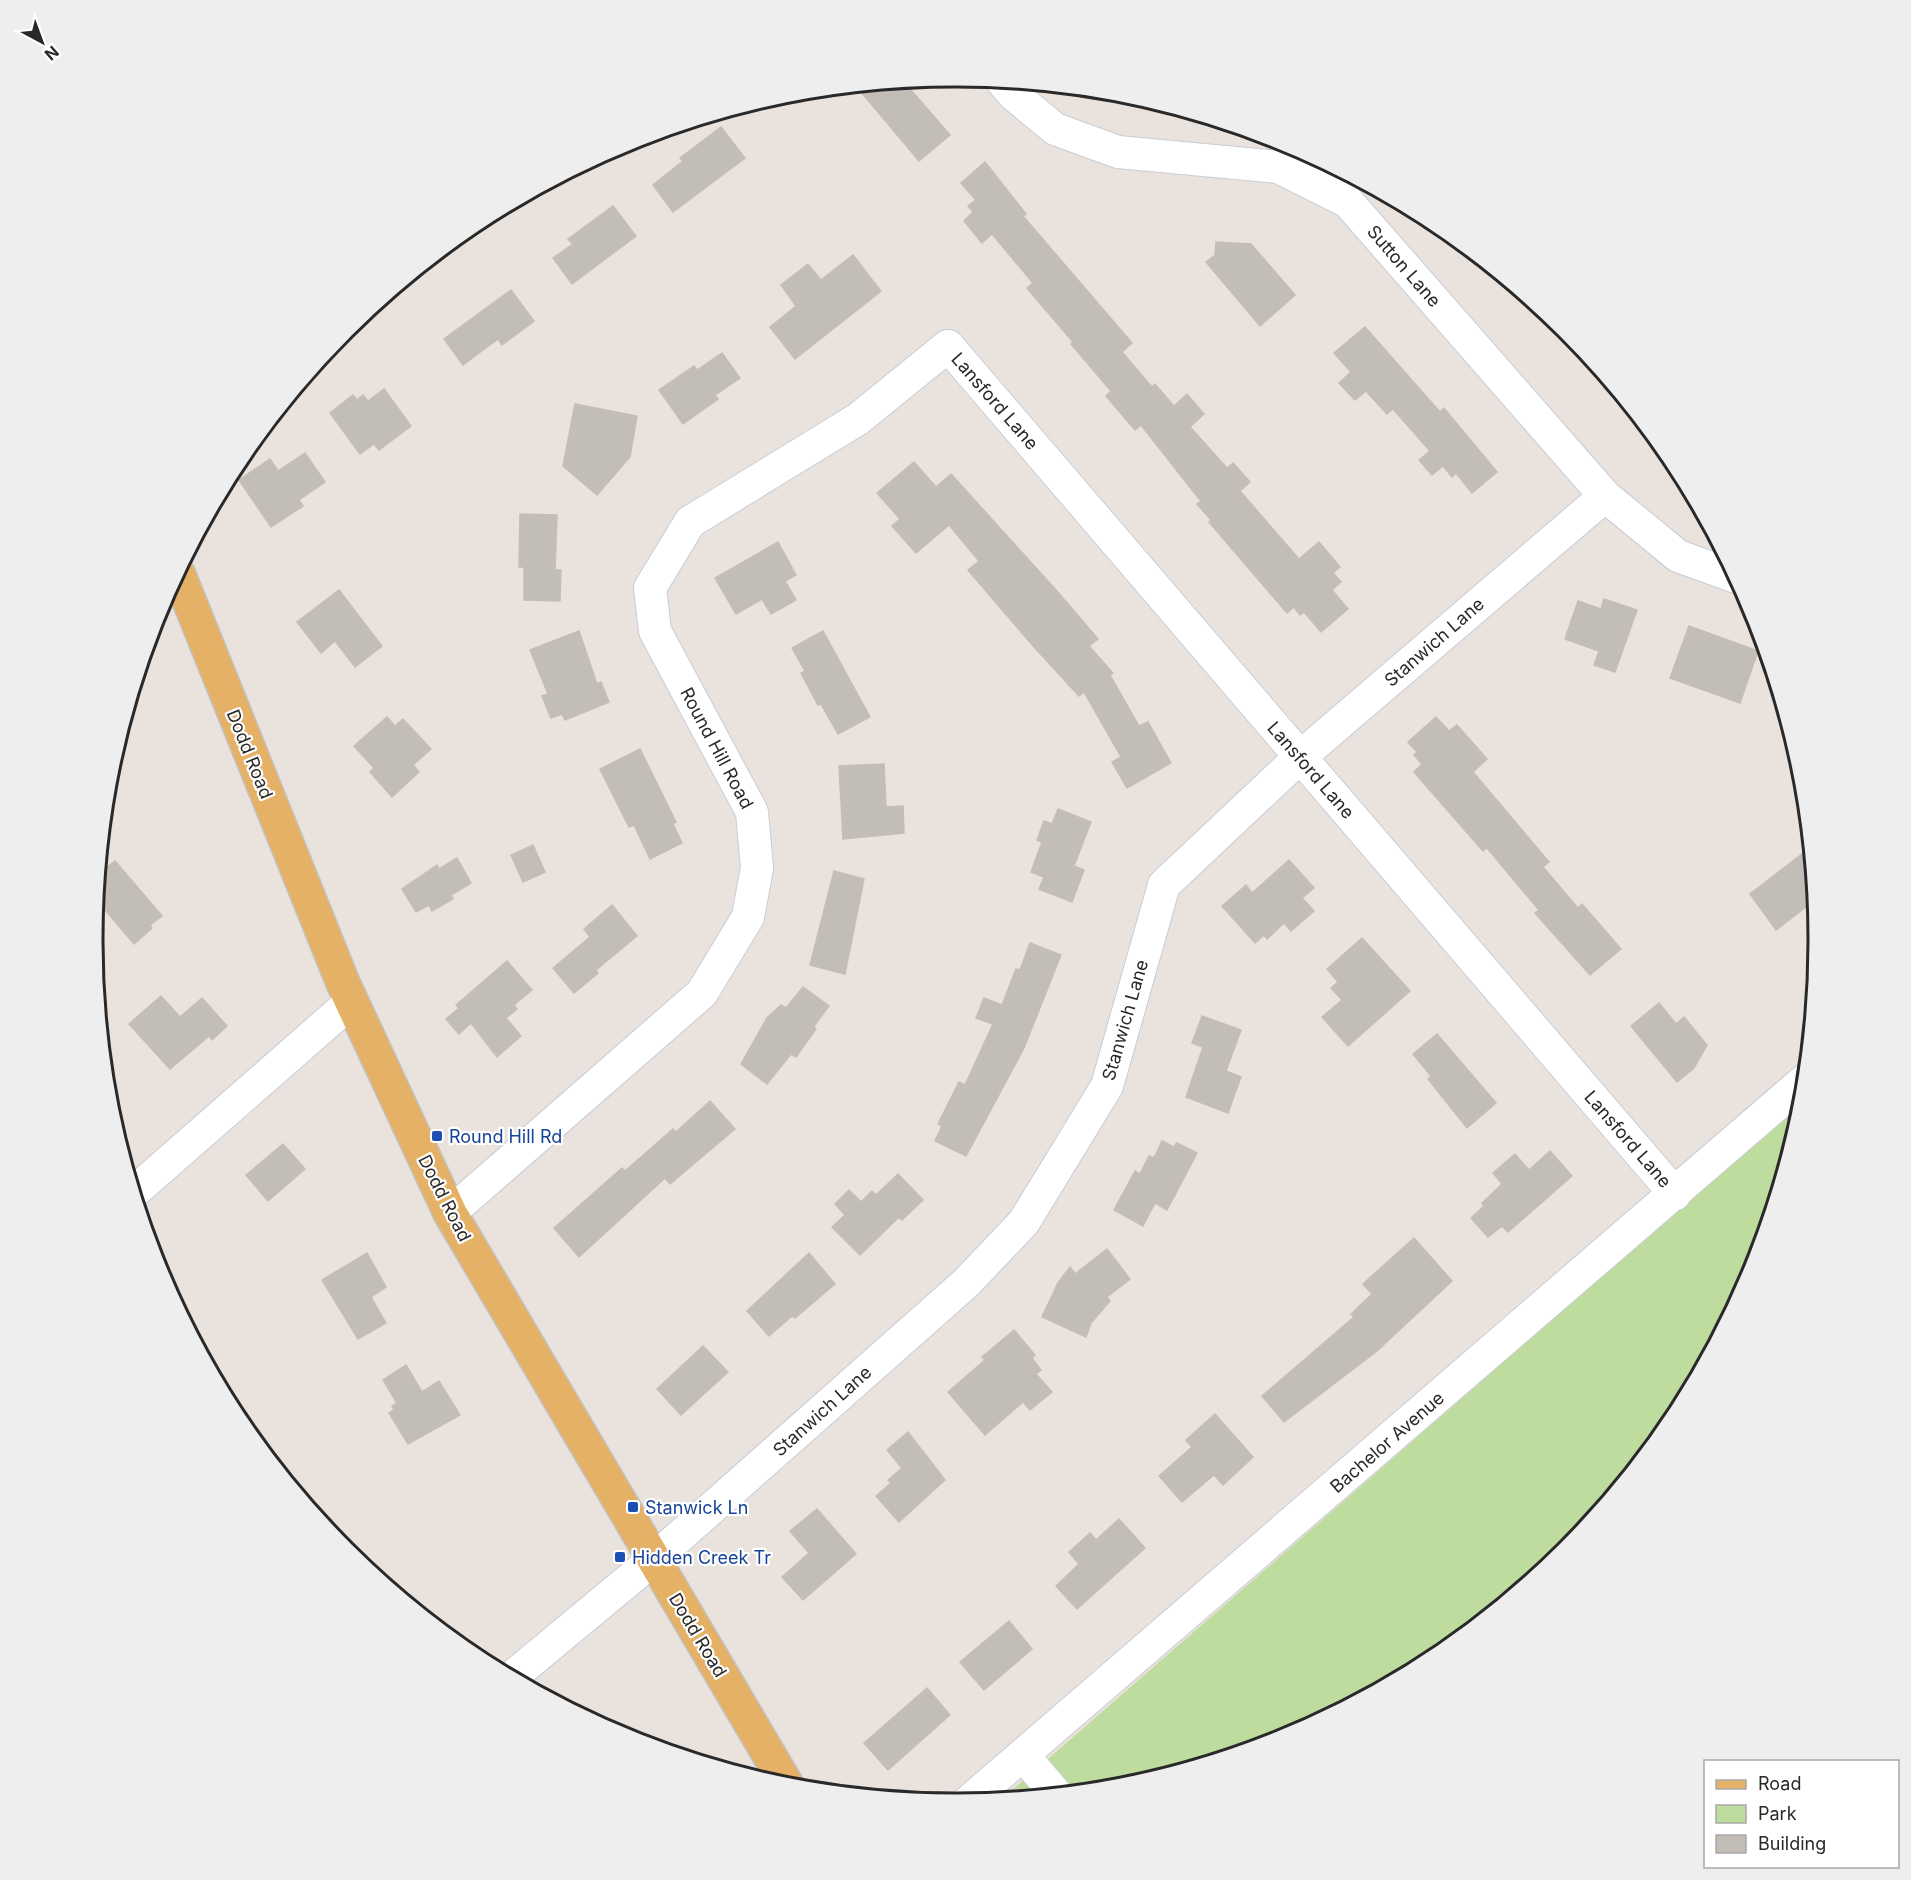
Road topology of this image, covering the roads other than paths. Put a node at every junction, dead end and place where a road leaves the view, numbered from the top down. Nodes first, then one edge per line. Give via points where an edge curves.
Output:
1 (1009, 89) edge
2 (948, 346) joint
3 (1605, 496) junction
4 (1726, 573) edge
5 (181, 583) edge
6 (1300, 757) junction
7 (351, 1002) junction
8 (1795, 1089) edge
9 (140, 1187) edge
10 (1675, 1194) junction
11 (450, 1213) junction
12 (654, 1560) junction
13 (518, 1672) edge
14 (1023, 1755) junction
15 (781, 1775) edge
16 (1050, 1787) edge
17 (980, 1792) edge

1 - 3 street, Sutton Lane via 1055,129 1118,152 1278,167 1348,202
2 - 6 street, Lansford Lane
2 - 11 street, Round Hill Road via 858,419 690,522 650,588 655,630 752,812 757,868 748,917 702,993
3 - 4 street, Sutton Lane via 1678,556
3 - 6 street, Stanwich Lane
5 - 7 main road, Dodd Road
6 - 10 street, Lansford Lane
6 - 12 street, Stanwich Lane via 1164,885 1107,1086 1024,1222 966,1283
7 - 9 street
7 - 11 main road, Dodd Road
8 - 10 street, Bachelor Avenue
10 - 14 street, Bachelor Avenue
11 - 12 main road, Dodd Road
12 - 13 street, Stanwich Lane
12 - 15 main road, Dodd Road
14 - 16 street
14 - 17 street, Bachelor Avenue

